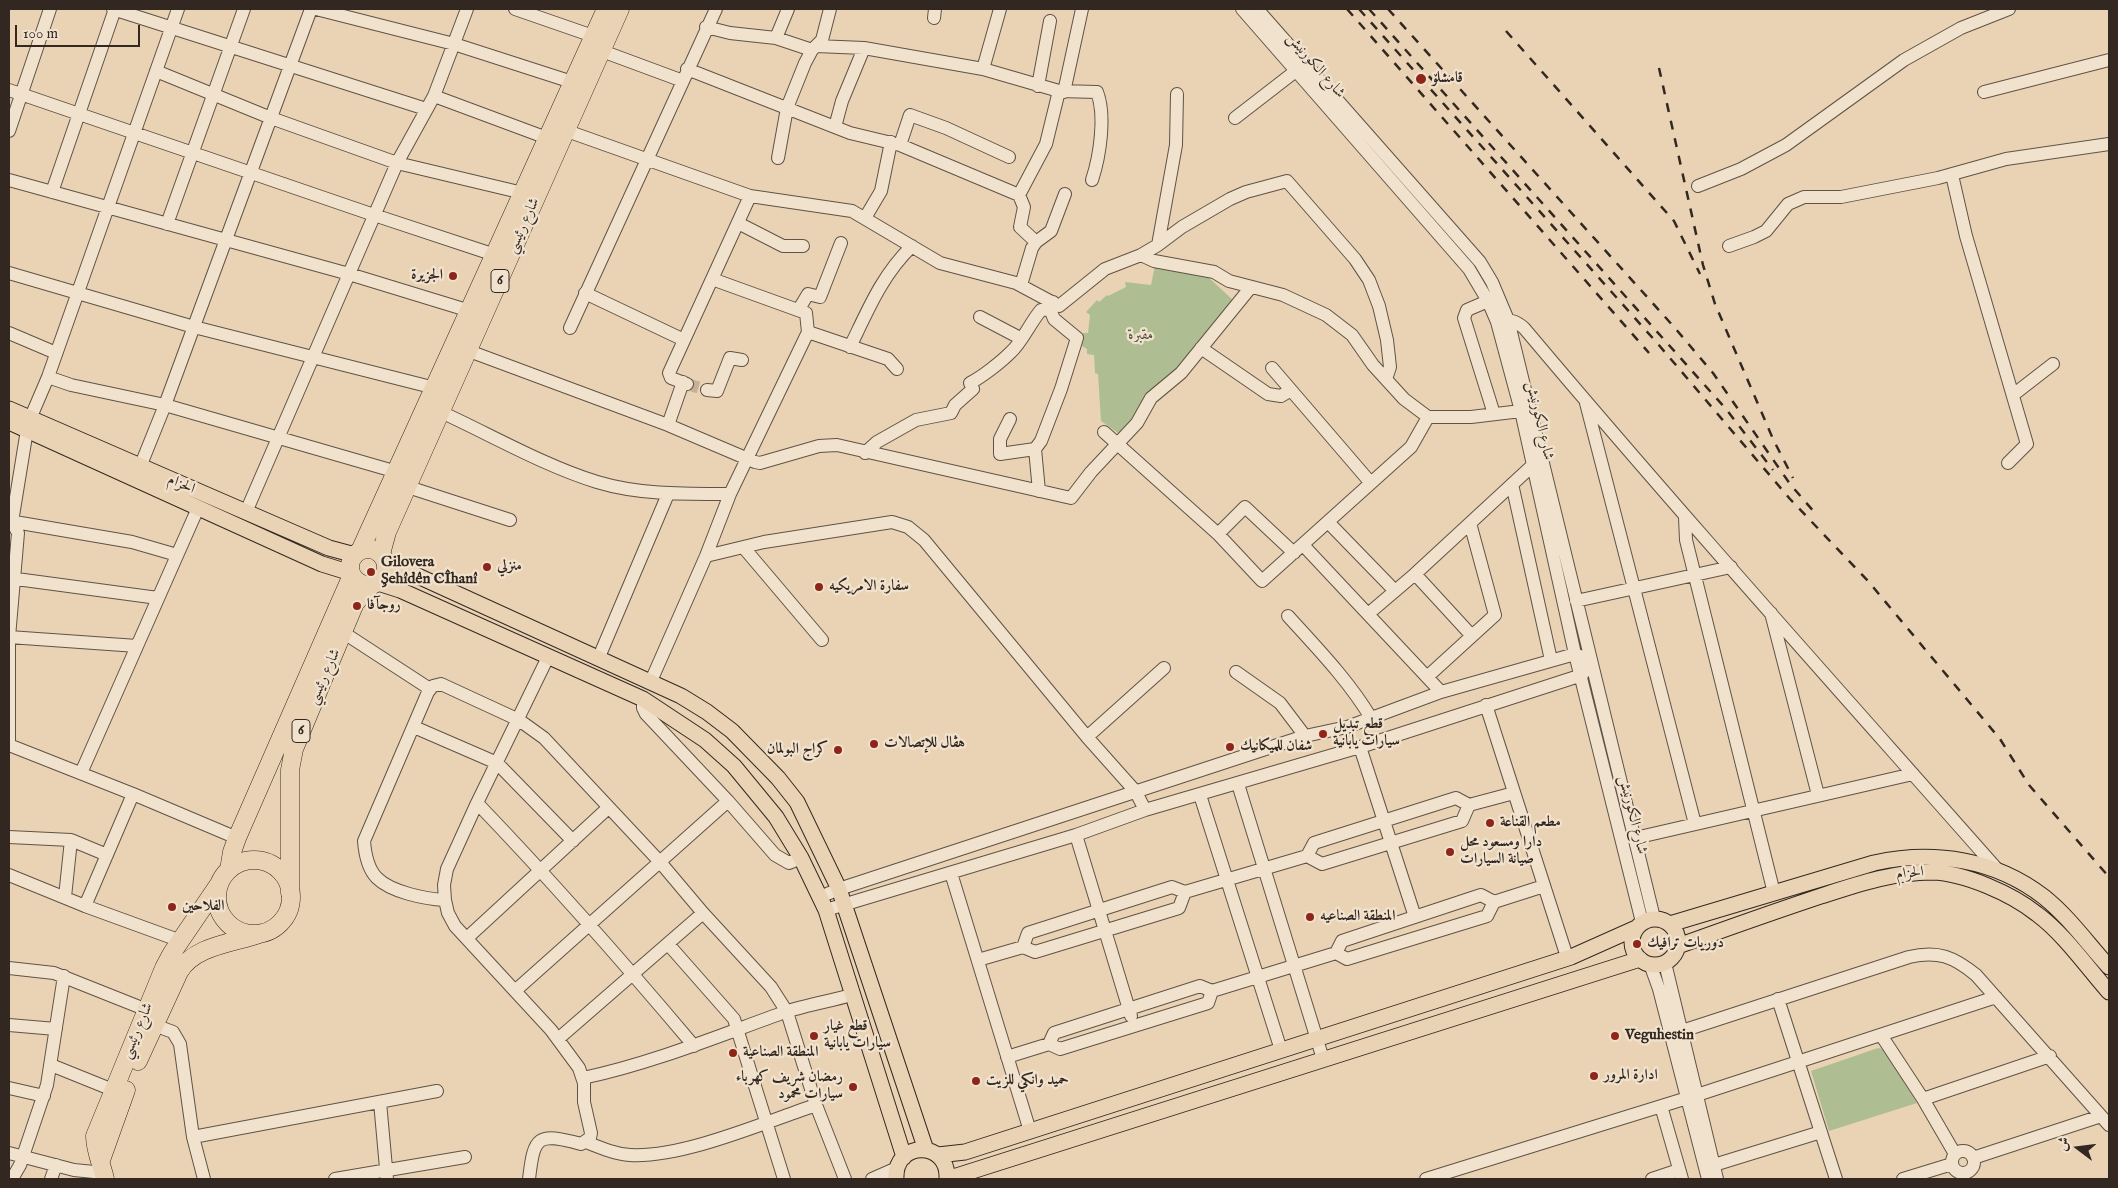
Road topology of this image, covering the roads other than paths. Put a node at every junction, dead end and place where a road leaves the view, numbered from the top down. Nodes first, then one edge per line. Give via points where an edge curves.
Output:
1 (50, 9) edge
2 (114, 9) edge
3 (178, 9) edge
4 (244, 9) edge
5 (311, 9) edge
6 (316, 9) edge
7 (467, 9) edge
8 (515, 9) edge
9 (606, 9) edge
10 (620, 9) edge
11 (716, 9) edge
12 (788, 9) edge
13 (830, 9) edge
14 (1000, 9) edge
15 (1082, 9) edge
16 (1242, 9) edge
17 (1257, 9) edge
18 (2009, 9) edge
19 (542, 13) edge
20 (1050, 21) dead end
21 (171, 27) junction
22 (706, 27) junction
23 (776, 38) junction
24 (597, 43) junction
25 (454, 44) junction
26 (230, 46) junction
27 (814, 48) junction
28 (864, 48) junction
29 (2109, 60) edge
30 (291, 65) junction
31 (983, 69) junction
32 (1297, 70) junction
33 (156, 71) junction
34 (685, 75) junction
35 (572, 82) junction
36 (1038, 86) junction
37 (1061, 91) junction
38 (15, 92) edge
39 (1984, 92) dead end
40 (213, 94) junction
41 (1177, 94) dead end
42 (434, 96) junction
43 (787, 108) junction
44 (426, 110) junction
45 (79, 114) junction
46 (271, 118) junction
47 (1236, 118) dead end
48 (835, 127) junction
49 (9, 131) edge
50 (558, 132) junction
51 (134, 133) junction
52 (896, 143) junction
53 (2109, 144) edge
54 (192, 153) junction
55 (1009, 157) dead end
56 (778, 158) dead end
57 (647, 159) junction
58 (397, 163) junction
59 (251, 173) junction
60 (1952, 175) junction
61 (9, 180) edge
62 (1092, 180) dead end
63 (1698, 186) dead end
64 (52, 192) junction
65 (523, 193) junction
66 (1065, 194) dead end
67 (1019, 195) junction
68 (750, 196) junction
69 (108, 207) junction
70 (374, 216) junction
71 (866, 218) junction
72 (167, 224) junction
73 (738, 224) junction
74 (226, 240) junction
75 (1036, 242) junction
76 (841, 243) dead end
77 (1158, 245) junction
78 (803, 246) dead end
79 (912, 246) junction
80 (1729, 246) dead end
81 (495, 255) junction
82 (1141, 255) junction
83 (9, 272) edge
84 (349, 274) junction
85 (712, 279) junction
86 (1021, 285) junction
87 (1251, 287) junction
88 (77, 293) junction
89 (585, 293) junction
90 (1488, 301) junction
91 (1051, 306) junction
92 (800, 309) junction
93 (470, 311) junction
94 (980, 317) dead end
95 (1503, 321) junction
96 (194, 326) junction
97 (570, 328) dead end
98 (808, 332) junction
99 (9, 333) edge
100 (1020, 338) junction
101 (684, 340) junction
102 (850, 347) junction
103 (1202, 348) junction
104 (468, 351) junction
105 (56, 353) junction
106 (314, 356) junction
107 (742, 360) dead end
108 (2052, 364) dead end
109 (1272, 368) dead end
110 (897, 369) dead end
111 (48, 377) junction
112 (1386, 379) junction
113 (435, 388) junction
114 (707, 390) dead end
115 (1291, 390) junction
116 (2012, 395) junction
117 (1586, 400) junction
118 (165, 405) junction
119 (9, 409) edge
120 (1521, 411) junction
121 (441, 412) junction
122 (1494, 414) junction
123 (1428, 417) junction
124 (1010, 418) dead end
125 (9, 422) edge
126 (668, 424) junction
127 (29, 425) junction
128 (1104, 432) dead end
129 (279, 437) junction
130 (1119, 444) junction
131 (1035, 449) junction
132 (865, 453) junction
133 (748, 458) junction
134 (2008, 463) dead end
135 (1533, 465) junction
136 (140, 467) junction
137 (397, 472) junction
138 (1370, 482) junction
139 (1512, 484) junction
140 (408, 487) junction
141 (1038, 491) junction
142 (668, 494) junction
143 (730, 494) junction
144 (198, 508) junction
145 (246, 512) junction
146 (1685, 517) junction
147 (510, 520) dead end
148 (10, 522) edge
149 (1328, 522) junction
150 (1470, 523) junction
151 (1218, 534) junction
152 (744, 548) junction
153 (1299, 549) junction
154 (358, 553) junction
155 (177, 555) junction
156 (706, 556) junction
157 (383, 557) junction
158 (1731, 566) junction
159 (351, 574) junction
160 (1415, 574) junction
161 (1695, 575) junction
162 (12, 579) edge
163 (375, 584) junction
164 (1634, 588) junction
165 (1394, 591) junction
166 (158, 598) junction
167 (1576, 601) junction
168 (1771, 612) junction
169 (1368, 614) junction
170 (1288, 616) dead end
171 (344, 633) junction
172 (1472, 636) junction
173 (9, 637) edge
174 (822, 640) dead end
175 (137, 646) junction
176 (1575, 654) junction
177 (548, 657) junction
178 (599, 657) junction
179 (1551, 660) junction
180 (1591, 661) junction
181 (1164, 668) dead end
182 (9, 672) edge
183 (1236, 672) dead end
184 (1582, 675) junction
185 (1427, 677) junction
186 (651, 681) junction
187 (430, 689) junction
188 (1441, 692) junction
189 (643, 699) junction
190 (1486, 705) junction
191 (1371, 718) junction
192 (518, 720) junction
193 (414, 727) junction
194 (1305, 736) junction
195 (1088, 737) junction
196 (9, 745) edge
197 (1360, 747) junction
198 (497, 763) junction
199 (81, 773) junction
200 (1913, 774) junction
201 (1238, 784) junction
202 (1136, 792) junction
203 (1514, 793) junction
204 (133, 794) junction
205 (1200, 795) junction
206 (1818, 795) junction
207 (728, 801) junction
208 (477, 803) junction
209 (1469, 805) junction
210 (608, 808) junction
211 (1145, 810) junction
212 (1754, 810) junction
213 (1384, 821) junction
214 (1695, 824) junction
215 (1076, 835) junction
216 (9, 837) edge
217 (237, 838) junction
218 (1634, 838) junction
219 (71, 840) junction
220 (574, 840) junction
221 (1391, 843) junction
222 (107, 855) junction
223 (1307, 856) junction
224 (801, 858) junction
225 (259, 861) junction
226 (660, 862) junction
227 (1264, 868) junction
228 (1996, 868) junction
229 (541, 870) junction
230 (952, 873) junction
231 (9, 875) edge
232 (224, 877) junction
233 (1227, 880) junction
234 (1544, 886) junction
235 (839, 889) junction
236 (1185, 892) junction
237 (290, 893) junction
238 (1774, 893) junction
239 (65, 898) junction
240 (444, 900) junction
241 (1494, 902) junction
242 (823, 904) junction
243 (85, 906) junction
244 (844, 906) junction
245 (1099, 910) junction
246 (703, 913) junction
247 (1415, 917) junction
248 (1644, 923) junction
249 (589, 924) junction
250 (1670, 924) junction
251 (1105, 930) junction
252 (262, 933) junction
253 (467, 938) junction
254 (181, 941) junction
255 (668, 944) junction
256 (1678, 946) junction
257 (1023, 947) junction
258 (1336, 953) junction
259 (1567, 958) junction
260 (978, 960) junction
261 (1652, 962) junction
262 (1294, 966) junction
263 (2109, 967) edge
264 (9, 968) edge
265 (634, 974) junction
266 (64, 976) junction
267 (1258, 978) junction
268 (516, 990) junction
269 (1212, 992) junction
270 (2109, 992) edge
271 (852, 995) junction
272 (1996, 997) junction
273 (1778, 999) junction
274 (1129, 1009) junction
275 (787, 1012) junction
276 (150, 1018) junction
277 (9, 1025) edge
278 (1134, 1026) junction
279 (56, 1029) junction
280 (738, 1030) junction
281 (1682, 1031) junction
282 (1881, 1035) junction
283 (558, 1039) junction
284 (1317, 1039) junction
285 (1049, 1044) junction
286 (694, 1046) junction
287 (1281, 1050) junction
288 (2050, 1056) junction
289 (1007, 1057) junction
290 (1323, 1059) junction
291 (1798, 1062) junction
292 (51, 1065) junction
293 (583, 1078) junction
294 (9, 1088) edge
295 (113, 1090) junction
296 (438, 1091) dead end
297 (44, 1096) junction
298 (1692, 1096) junction
299 (1923, 1099) junction
300 (380, 1102) junction
301 (816, 1105) junction
302 (1661, 1106) junction
303 (2105, 1120) edge
304 (766, 1122) junction
305 (1030, 1131) junction
306 (1821, 1132) junction
307 (193, 1137) junction
308 (586, 1142) junction
309 (932, 1152) junction
310 (9, 1153) edge
311 (23, 1157) junction
312 (465, 1157) dead end
313 (1973, 1158) junction
314 (1954, 1159) junction
315 (56, 1165) junction
316 (1714, 1165) junction
317 (899, 1168) edge
318 (103, 1171) edge
319 (387, 1175) edge
320 (1680, 1175) edge
321 (1971, 1175) edge
322 (12, 1179) edge
323 (51, 1179) edge
324 (204, 1179) edge
325 (335, 1179) edge
326 (530, 1179) edge
327 (784, 1179) edge
328 (845, 1179) edge
329 (872, 1179) edge
330 (947, 1179) edge
331 (1426, 1179) edge
332 (1652, 1179) edge
333 (1708, 1179) edge
334 (1717, 1179) edge
335 (1836, 1179) edge
336 (1903, 1179) edge

1 - 38 street
2 - 21 street
2 - 45 street
3 - 21 street
4 - 26 street
5 - 30 street
6 - 25 street
7 - 25 street
8 - 19 street
9 - 24 highway, شارع رئيسي / 6
10 - 24 highway, شارع رئيسي / 6
11 - 22 street
12 - 23 street
13 - 27 street via 822,40
14 - 31 street
15 - 37 street
16 - 32 street, شارع الكورنيش
17 - 95 street, شارع الكورنيش via 1480,262 1492,282
18 - 63 street via 1962,28 1904,60 1786,145 1741,169
19 - 24 street
20 - 36 street
21 - 26 street
21 - 33 street
22 - 23 street
22 - 34 street
23 - 27 street
24 - 34 street
24 - 35 highway, شارع رئيسي / 6
24 - 50 highway, شارع رئيسي / 6
25 - 35 street
25 - 42 street
26 - 30 street
26 - 40 street
27 - 28 street
27 - 43 street
28 - 31 street
28 - 48 street via 842,100
29 - 39 street
30 - 44 street
30 - 46 street
31 - 36 street
32 - 47 street
32 - 90 street, شارع الكورنيش via 1469,270
33 - 40 street
33 - 51 street
34 - 43 street
34 - 57 street
35 - 50 highway, شارع رئيسي / 6
36 - 37 street
37 - 62 street via 1096,92 1100,100 1098,159
37 - 67 street via 1046,144
38 - 45 street
38 - 49 street
40 - 46 street
40 - 54 street
41 - 77 street via 1176,145
42 - 44 street
42 - 50 street
43 - 48 street
43 - 56 street
44 - 58 street
45 - 51 street
45 - 64 street
46 - 58 street
46 - 59 street
48 - 52 street
50 - 57 street
50 - 65 highway, شارع رئيسي / 6
50 - 104 highway, شارع رئيسي / 6
51 - 54 street
51 - 69 street
52 - 55 street via 910,115
52 - 67 street
52 - 71 street via 881,191
53 - 60 street via 2006,159
54 - 59 street
54 - 72 street
57 - 68 street
57 - 89 street
58 - 65 street
58 - 70 street
59 - 70 street
59 - 74 street
60 - 80 street via 1841,197 1804,197 1788,204 1766,231
60 - 116 street via 1966,236
61 - 64 street
64 - 69 street
65 - 81 highway, شارع رئيسي / 6
66 - 75 street via 1051,231
67 - 75 street via 1024,207 1020,228
68 - 71 street via 852,211
68 - 73 street
69 - 72 street
69 - 88 street
70 - 81 street
70 - 84 street
71 - 79 street
72 - 74 street
73 - 78 street via 783,246
73 - 85 street
74 - 84 street
74 - 96 street
75 - 86 street
76 - 92 street via 820,297 808,294
77 - 82 street
77 - 112 street via 1230,199 1287,181 1355,259 1375,293 1384,322 1390,367
79 - 86 street via 940,264
79 - 102 street via 879,287
81 - 93 highway, شارع رئيسي / 6
82 - 87 street via 1154,261 1214,272 1229,281
82 - 91 street via 1104,269 1059,306
83 - 88 street
84 - 93 street
84 - 106 street
85 - 92 street
85 - 101 street
86 - 91 street
87 - 103 street
87 - 112 street via 1283,294 1326,315 1352,335
88 - 96 street
88 - 105 street
89 - 97 street
89 - 101 street
90 - 95 street, شارع الكورنيش
90 - 122 street via 1467,310 1464,318
91 - 100 street via 1042,310
91 - 131 street via 1054,319 1077,338 1062,389
92 - 98 street via 806,312
93 - 113 highway, شارع رئيسي / 6
94 - 100 street
95 - 117 street via 1517,322 1524,328
95 - 120 street, شارع الكورنيش
95 - 167 street, شارع الكورنيش
96 - 106 street
96 - 118 street
98 - 102 street
98 - 133 street
99 - 105 street
100 - 132 street via 1012,352 970,383 973,390 955,405 951,413 916,420
101 - 126 street via 669,374 671,378 685,383
102 - 110 street via 888,359
103 - 115 street via 1268,394 1281,396
103 - 130 street via 1181,373 1151,398 1137,423
104 - 121 highway, شارع رئيسي / 6
104 - 126 street
105 - 111 street
106 - 113 street
106 - 129 street
107 - 114 street via 730,358 717,391
108 - 116 street
109 - 115 street
111 - 118 street
111 - 127 street
112 - 123 street via 1409,404
113 - 137 highway, شارع رئيسي / 6
115 - 138 street
116 - 134 street via 2027,444
117 - 146 street
117 - 164 street
118 - 129 street
118 - 136 street
119 - 127 main road, الحزام
120 - 122 street
120 - 135 street, شارع الكورنيش
121 - 140 highway, شارع رئيسي / 6
121 - 142 street via 597,482
122 - 123 street
123 - 138 street via 1411,447
124 - 131 street via 1000,439 1000,454
125 - 127 main road
126 - 133 street
127 - 136 main road, الحزام
127 - 144 main road
127 - 148 street
128 - 130 street
129 - 137 street
129 - 145 street
130 - 141 street via 1071,498
130 - 151 street
131 - 141 street
132 - 133 street via 827,445 760,463
132 - 141 street
133 - 143 street
135 - 139 street
135 - 176 street, شارع الكورنيش
136 - 145 main road, الحزام
137 - 154 highway, شارع رئيسي / 6
138 - 149 street
139 - 150 street
139 - 179 street
140 - 147 street
140 - 157 highway, شارع رئيسي / 6 via 387,532
142 - 143 street
142 - 178 street
143 - 156 street
144 - 155 street
144 - 159 main road
145 - 154 main road, الحزام via 334,550
146 - 158 street
146 - 161 street via 1686,540
148 - 155 street via 132,542
148 - 162 street via 18,533
149 - 153 street
149 - 165 street
150 - 160 street
150 - 172 street via 1495,615
151 - 153 street via 1245,507
151 - 153 street via 1262,580
152 - 156 street
152 - 174 street
152 - 195 street via 892,522 908,527 924,540
153 - 169 street
154 - 157 highway via 371,549
154 - 159 highway, شارع رئيسي via 350,563
155 - 166 street
156 - 186 street
157 - 163 highway, شارع رئيسي via 386,574
157 - 178 main road
158 - 161 street
158 - 168 street
159 - 163 highway via 360,584
159 - 217 highway, شارع رئيسي / 6
160 - 165 street
160 - 172 street
161 - 164 street
161 - 212 street
162 - 166 street
162 - 173 street
163 - 171 highway, شارع رئيسي / 6 via 355,603
163 - 177 main road via 406,592
164 - 167 street
164 - 214 street
165 - 169 street
166 - 175 street
167 - 180 street, شارع الكورنيش
168 - 200 street
168 - 206 street
169 - 185 street
170 - 191 street via 1325,657
171 - 187 street
171 - 237 highway, شارع رئيسي / 6 via 302,728 292,760
172 - 185 street
173 - 175 street
173 - 182 street
175 - 199 street
176 - 179 street
176 - 180 street
176 - 184 street, شارع الكورنيش
177 - 189 main road
177 - 192 street
178 - 186 main road
179 - 188 street
180 - 184 street
180 - 218 street, شارع الكورنيش
181 - 195 street
182 - 196 street
183 - 194 street via 1280,703
184 - 190 street
184 - 248 street, شارع الكورنيش
185 - 188 street
186 - 189 main road
186 - 235 main road via 721,722 786,787 797,802
187 - 192 street via 445,684
187 - 193 street
188 - 191 street
189 - 207 street via 646,714
189 - 224 main road via 705,740 734,766 776,817
190 - 197 street
190 - 203 street
191 - 194 street
192 - 198 street
192 - 210 street via 544,738
193 - 198 street
193 - 240 street via 364,841 366,854 373,872 386,884 416,896
194 - 202 street
195 - 202 street
196 - 199 street
197 - 201 street
197 - 213 street
198 - 208 street
198 - 220 street
199 - 204 street
200 - 206 street
200 - 228 street
201 - 205 street
201 - 227 street
202 - 211 street
202 - 235 street
203 - 209 street
203 - 234 street
204 - 217 street
204 - 222 street
205 - 211 street
205 - 233 street
206 - 212 street
207 - 224 street via 775,855 789,863
207 - 226 street
208 - 229 street
208 - 240 street via 447,869
209 - 213 street via 1456,798
209 - 221 street via 1462,821
210 - 220 street
210 - 226 street
211 - 215 street
212 - 214 street
212 - 238 street
213 - 221 street
213 - 223 street via 1314,843
214 - 218 street
215 - 230 street
215 - 245 street
216 - 219 street
217 - 225 highway via 250,847
217 - 232 highway, شارع رئيسي / 6
218 - 248 street, شارع الكورنيش
219 - 222 street
219 - 239 street
220 - 229 street
221 - 223 street via 1322,864
221 - 247 street
222 - 243 street
223 - 227 street
224 - 242 main road
225 - 232 highway via 243,862
225 - 237 highway via 282,874
226 - 246 street
226 - 249 street
227 - 233 street
227 - 262 street
228 - 238 main road via 1941,858 1892,859
228 - 263 main road via 2045,898
229 - 249 street
229 - 253 street
230 - 244 street
230 - 260 street
231 - 239 street
232 - 252 highway, شارع رئيسي via 217,894 218,905 228,923 246,933
232 - 254 highway, شارع رئيسي / 6
233 - 236 street
233 - 267 street
234 - 241 street
234 - 259 street
235 - 242 street
235 - 244 main road
236 - 245 street via 1172,887
236 - 251 street via 1179,908
237 - 252 highway, شارع رئيسي via 290,904 283,919
238 - 250 main road
239 - 243 street
240 - 253 street via 452,920
241 - 247 street via 1482,895
241 - 258 street via 1487,916 1347,959
242 - 244 street
242 - 271 main road
243 - 254 street
244 - 309 main road
245 - 251 street
245 - 257 street via 1028,933
246 - 255 street
246 - 275 street via 771,987
247 - 258 street via 1342,941
248 - 250 main road via 1663,920
248 - 259 main road
248 - 261 main road via 1632,945
249 - 265 street
249 - 268 street
250 - 256 main road via 1677,934
251 - 257 street via 1035,952
251 - 274 street
252 - 276 highway, شارع رئيسي / 6 via 210,949 186,962
253 - 268 street
254 - 276 highway, شارع رئيسي / 6 via 164,968
255 - 265 street
255 - 280 street via 734,1019
256 - 261 main road via 1671,958
256 - 270 main road, الحزام via 1872,880 1905,873 1934,872 1972,880 2024,904 2053,927
257 - 260 street
258 - 262 street
259 - 284 main road
260 - 289 street
261 - 281 street
261 - 290 main road
261 - 298 street
262 - 267 street
262 - 284 street
264 - 266 street
265 - 283 street
265 - 286 street
266 - 276 street
266 - 279 street
267 - 269 street
267 - 287 street
268 - 283 street
269 - 274 street via 1200,986
269 - 278 street via 1208,1003
271 - 275 street
271 - 317 main road
272 - 273 street via 1963,965 1944,956 1923,954
272 - 282 street
272 - 288 street
273 - 281 street
273 - 291 street
274 - 278 street
274 - 285 street via 1054,1033
275 - 280 street
275 - 301 street
276 - 295 highway, شارع رئيسي / 6
276 - 307 street via 173,1032 180,1044
276 - 318 highway, شارع رئيسي / 6
277 - 279 street
278 - 285 street via 1060,1049
279 - 292 street
280 - 286 street
280 - 304 street
281 - 298 street
282 - 291 street
282 - 299 street
283 - 293 street
284 - 287 main road
284 - 290 street
285 - 289 street
286 - 293 street via 620,1070
287 - 305 main road
288 - 299 street
288 - 303 street
289 - 305 street
290 - 330 main road
291 - 298 street
291 - 306 street
292 - 295 street
292 - 297 street
293 - 308 street via 591,1133
294 - 297 street
295 - 318 highway, شارع رئيسي / 6 via 95,1136
296 - 300 street
297 - 311 street
298 - 302 street
298 - 316 street
298 - 333 street
299 - 314 street
300 - 307 street
300 - 319 street
301 - 304 street
301 - 328 street
302 - 320 street
302 - 331 street
303 - 313 street
304 - 308 street via 690,1146 646,1154 620,1153
304 - 327 street
305 - 309 main road via 965,1152
306 - 316 street
306 - 335 street
307 - 324 street
308 - 326 street via 581,1144 556,1137 543,1140 532,1154
309 - 317 main road via 918,1150
309 - 330 main road via 946,1166
310 - 311 street
311 - 315 street
311 - 322 street
312 - 319 street
313 - 314 street via 1965,1151
313 - 321 street
314 - 321 street via 1959,1172
314 - 336 street
315 - 318 street
315 - 323 street
316 - 334 street
317 - 329 street
319 - 325 street
320 - 332 street

